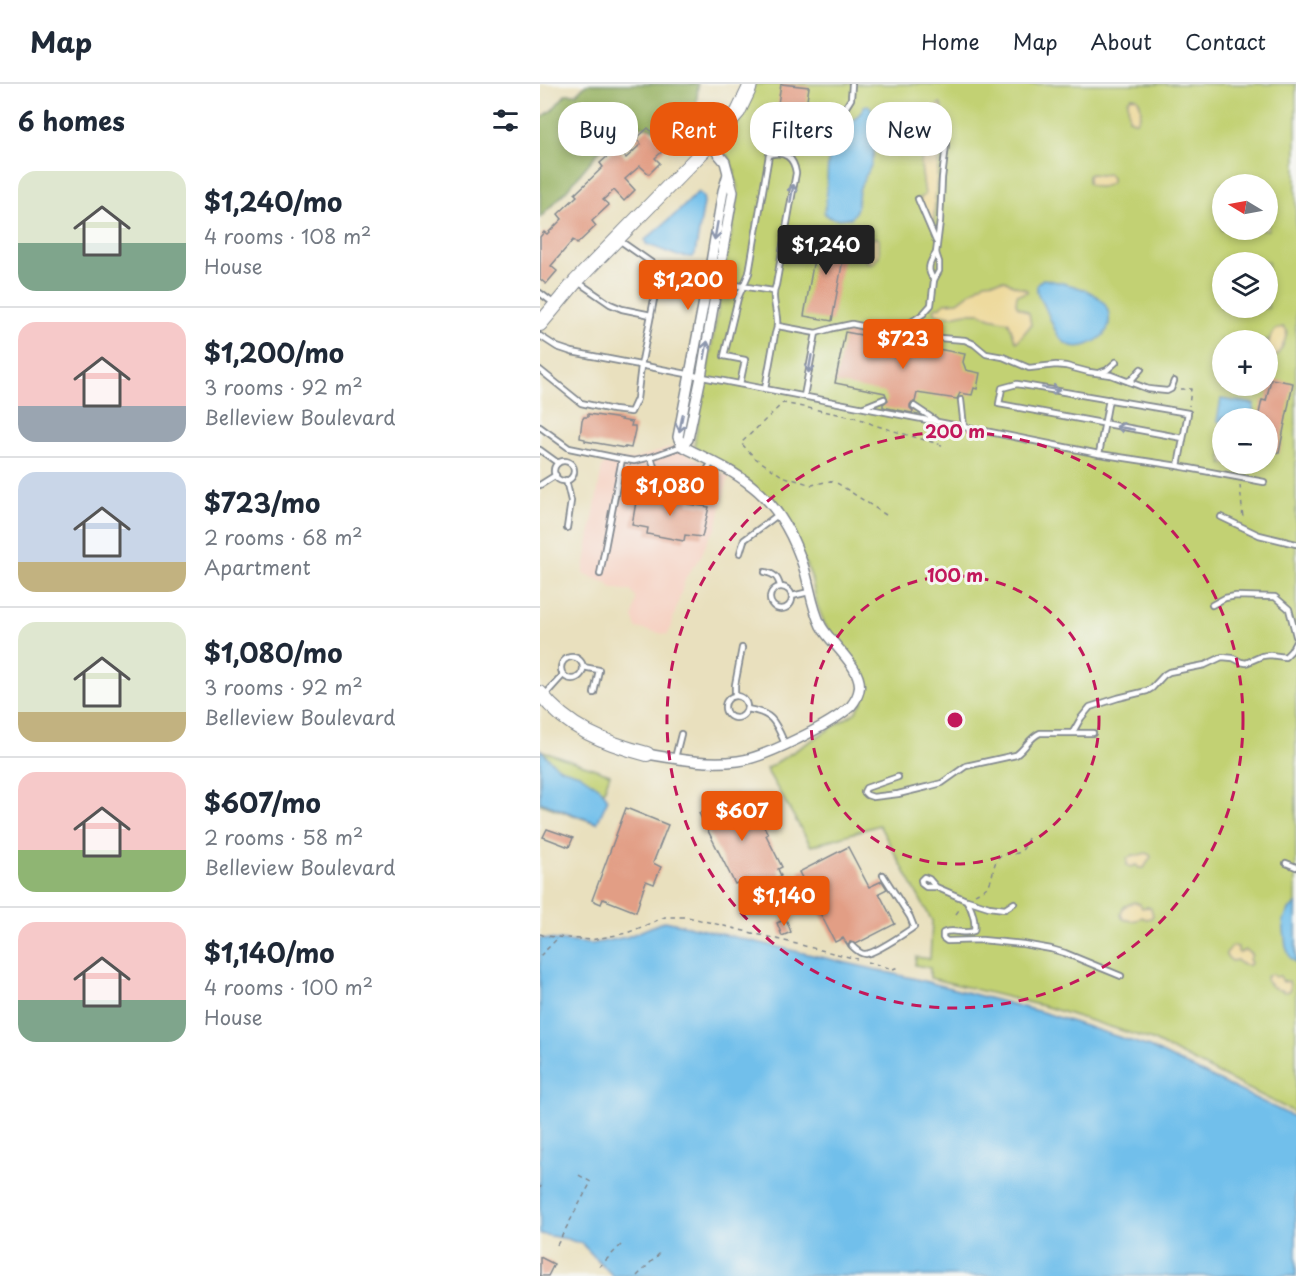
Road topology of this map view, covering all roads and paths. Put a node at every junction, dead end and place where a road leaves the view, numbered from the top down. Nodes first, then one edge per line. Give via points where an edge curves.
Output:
1 (750, 84) edge
2 (852, 84) edge
3 (849, 102) edge
4 (738, 112) edge
5 (698, 156) edge
6 (720, 156) edge
7 (945, 156) edge
8 (918, 199) dead end
9 (616, 238) junction
10 (937, 243) junction
11 (936, 253) junction
12 (934, 280) junction
13 (576, 281) junction
14 (713, 281) junction
15 (744, 286) junction
16 (773, 291) junction
17 (540, 293) edge
18 (655, 294) dead end
19 (556, 305) junction
20 (651, 315) junction
21 (540, 324) edge
22 (778, 326) junction
23 (895, 331) junction
24 (816, 333) junction
25 (540, 336) edge
26 (1116, 362) dead end
27 (641, 366) junction
28 (1141, 369) dead end
29 (540, 370) edge
30 (1099, 373) junction
31 (690, 375) junction
32 (701, 377) junction
33 (1128, 381) junction
34 (1174, 381) dead end
35 (740, 384) junction
36 (765, 388) junction
37 (1171, 389) junction
38 (804, 396) junction
39 (884, 399) dead end
40 (1108, 399) junction
41 (961, 400) dead end
42 (914, 406) dead end
43 (863, 407) junction
44 (1188, 412) junction
45 (937, 422) junction
46 (1104, 424) junction
47 (540, 427) edge
48 (964, 427) junction
49 (1183, 438) junction
50 (682, 446) junction
51 (945, 446) dead end
52 (569, 448) junction
53 (540, 450) edge
54 (1099, 454) junction
55 (651, 458) junction
56 (622, 459) junction
57 (567, 461) junction
58 (712, 462) junction
59 (558, 463) junction
60 (1178, 466) junction
61 (556, 475) junction
62 (1239, 477) junction
63 (567, 480) junction
64 (1263, 482) dead end
65 (666, 483) dead end
66 (540, 485) edge
67 (687, 487) dead end
68 (779, 514) junction
69 (886, 515) dead end
70 (1221, 517) dead end
71 (567, 528) dead end
72 (1244, 529) junction
73 (1296, 544) edge
74 (740, 553) dead end
75 (765, 572) dead end
76 (600, 574) dead end
77 (780, 586) junction
78 (810, 592) junction
79 (792, 596) junction
80 (1212, 605) dead end
81 (1289, 609) junction
82 (1296, 610) edge
83 (1296, 636) edge
84 (1296, 642) edge
85 (742, 648) dead end
86 (583, 667) junction
87 (563, 675) junction
88 (594, 693) dead end
89 (542, 695) edge
90 (735, 696) junction
91 (747, 709) junction
92 (1073, 732) junction
93 (1093, 732) dead end
94 (681, 734) dead end
95 (785, 744) junction
96 (647, 754) joint
97 (675, 759) junction
98 (898, 777) dead end
99 (1028, 838) dead end
100 (1286, 863) dead end
101 (1296, 867) edge
102 (883, 875) dead end
103 (936, 887) dead end
104 (972, 897) dead end
105 (964, 902) junction
106 (1014, 903) dead end
107 (956, 914) dead end
108 (540, 934) edge
109 (560, 937) junction
110 (852, 946) dead end
111 (540, 957) edge
112 (898, 967) dead end
113 (1121, 976) dead end
114 (576, 1174) dead end
115 (557, 1245) dead end
116 (621, 1245) dead end
117 (661, 1252) dead end
118 (599, 1268) dead end
119 (637, 1276) edge

1 - 4 street
2 - 3 lane
5 - 9 street
6 - 14 street via 733,192
7 - 10 lane
8 - 10 lane
9 - 13 street
9 - 14 lane via 662,270
10 - 11 lane
11 - 12 lane via 939,271
11 - 12 lane via 929,266
12 - 23 lane via 932,305
13 - 19 street
13 - 20 lane via 621,309
14 - 15 lane
14 - 31 street
32 -> 14 street
15 - 16 lane
16 -> 15 lane via 796,173 790,157 775,153 769,155
15 - 35 lane via 724,356 744,360
16 - 22 lane
17 - 19 lane
18 - 20 lane
19 - 21 street
20 - 27 lane
22 - 24 lane
22 - 36 lane
23 - 24 lane via 852,324
23 - 30 lane via 965,340 986,354 1029,368 1056,365
24 -> 38 lane
25 - 27 lane via 572,352
26 - 30 lane
27 - 29 lane via 637,399 631,412 581,403
27 - 31 lane
28 - 33 lane
30 - 33 lane
31 - 32 lane
31 -> 50 street via 678,437
32 - 35 lane
32 - 50 street via 688,439
33 - 37 lane via 1157,390
34 - 37 lane
35 - 36 lane
36 - 38 lane
37 - 44 path via 1191,390
38 - 43 lane
39 - 43 lane
40 - 44 lane
40 - 46 lane
46 -> 40 lane via 999,404 1002,388 1017,384
41 - 48 lane
42 - 45 lane
43 - 45 lane
44 - 49 lane
45 - 48 lane
49 -> 46 lane
46 - 54 lane
47 - 52 lane
48 - 54 lane
49 - 60 lane
50 - 55 lane
50 - 58 street
51 - 69 path via 858,418 783,403 741,443 782,477 812,485 837,483
52 - 56 lane
52 - 57 lane
53 - 59 lane
54 - 60 lane
55 - 56 lane
55 - 65 lane via 657,477
56 - 76 lane
57 - 59 lane
57 - 63 lane via 574,471
58 - 67 lane via 696,484
58 - 68 street via 752,486
59 - 61 lane
60 - 62 lane
61 - 63 lane
61 - 66 lane
62 - 64 lane
62 - 72 path
63 - 71 lane via 571,501
68 - 74 lane via 744,540
68 - 78 street via 793,539
70 - 72 lane
72 - 73 lane
75 - 77 lane via 774,575
77 - 79 lane
77 - 79 lane via 770,595 772,605 786,608
78 - 79 lane
78 - 95 street via 822,627 853,667 860,689 849,708
80 - 81 lane via 1225,598 1269,596
81 - 82 lane
81 - 83 lane
84 - 92 lane via 1285,657 1262,656 1246,663 1222,657 1205,665 1169,672 1147,691 1090,707
85 - 90 lane
86 - 87 lane via 576,678
86 - 87 lane via 570,657 562,664
86 - 88 lane via 598,670
87 - 89 lane
89 - 96 street via 566,720 586,732
90 - 91 lane via 744,699
90 - 91 lane via 726,702 727,713 737,718
91 - 95 lane via 770,715
92 - 93 lane
92 - 98 lane via 1040,733 1016,755 966,766 942,783 873,797 864,792
94 - 97 lane
95 - 97 street via 740,761
96 - 97 street
99 - 104 path via 1020,853 1001,856 987,888
100 - 101 lane
102 - 110 lane via 914,927 865,954
103 - 105 lane
105 - 106 lane via 1005,909
105 - 107 path
105 - 113 lane via 969,904 974,931 948,930 943,933 947,941 982,940 1051,949
108 - 109 path
109 - 111 path
109 - 112 path via 591,940 627,933 665,917 688,917 893,969
114 - 115 path via 591,1182
116 - 118 path
117 - 119 path

